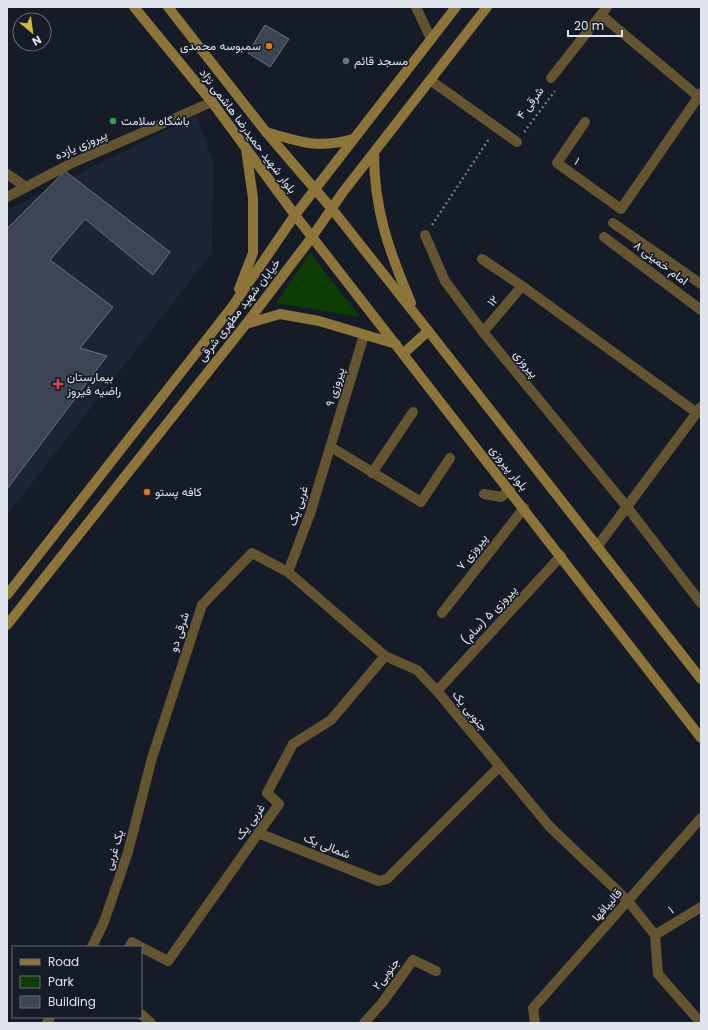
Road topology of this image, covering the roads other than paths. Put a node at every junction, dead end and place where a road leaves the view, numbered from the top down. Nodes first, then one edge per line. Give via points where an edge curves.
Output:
1 (134, 7) edge
2 (168, 7) edge
3 (416, 7) edge
4 (456, 7) edge
5 (487, 7) edge
6 (604, 11) edge
7 (431, 39) junction
8 (551, 78) road end
9 (430, 80) junction
10 (700, 95) edge
11 (212, 102) junction
12 (585, 122) dead end
13 (266, 132) junction
14 (353, 140) junction
15 (517, 142) road end
16 (246, 147) junction
17 (374, 152) junction
18 (7, 174) edge
19 (26, 186) junction
20 (315, 189) junction
21 (7, 197) edge
22 (332, 209) junction
23 (295, 215) junction
24 (614, 222) dead end
25 (425, 235) road end
26 (312, 237) junction
27 (604, 237) dead end
28 (482, 259) dead end
29 (701, 284) edge
30 (522, 286) junction
31 (232, 307) junction
32 (701, 310) edge
33 (415, 314) junction
34 (246, 324) junction
35 (428, 331) junction
36 (483, 332) junction
37 (364, 335) junction
38 (396, 344) junction
39 (404, 353) junction
40 (699, 410) edge
41 (413, 412) dead end
42 (331, 447) junction
43 (450, 458) dead end
44 (372, 473) junction
45 (510, 490) junction
46 (484, 494) dead end
47 (627, 507) junction
48 (524, 508) junction
49 (597, 547) junction
50 (561, 556) junction
51 (272, 563) joint
52 (288, 572) junction
53 (7, 595) edge
54 (701, 603) edge
55 (442, 613) dead end
56 (7, 625) edge
57 (385, 656) junction
58 (701, 679) edge
59 (437, 691) junction
60 (701, 738) edge
61 (152, 758) joint
62 (499, 767) junction
63 (701, 818) edge
64 (258, 833) junction
65 (628, 901) junction
66 (701, 907) edge
67 (655, 935) junction
68 (92, 946) edge
69 (130, 946) edge
70 (139, 946) edge
71 (142, 948) edge
72 (436, 971) dead end
73 (142, 1015) edge
74 (151, 1023) edge
75 (364, 1023) edge
76 (535, 1023) edge
77 (701, 1023) edge

1 - 11 main road, بلوار شهید حمیدرضا هاشمی نژاد
2 - 13 main road, بلوار شهید حمیدرضا هاشمی نژاد
3 - 7 street
4 - 7 main road, خیابان شهید مطهری شرقی
5 - 9 main road, خیابان شهید مطهری شرقی
6 - 8 street, شرقی ۴
6 - 10 street
7 - 14 main road, خیابان شهید مطهری شرقی
9 - 15 street
9 - 17 main road, خیابان شهید مطهری شرقی
10 - 12 street, ۱ via 622,210 557,163
11 - 16 main road, بلوار شهید حمیدرضا هاشمی نژاد
11 - 19 street, پیروزی یازده
13 - 14 main road via 306,144 339,144
13 - 20 main road, بلوار شهید حمیدرضا هاشمی نژاد
14 - 20 main road, خیابان شهید مطهری شرقی
16 - 23 main road, بلوار شهید حمیدرضا هاشمی نژاد
16 - 31 main road via 253,198 253,253
17 - 22 main road, خیابان شهید مطهری شرقی
17 - 33 main road via 374,177 380,216 390,253
18 - 19 street
19 - 21 street, پیروزی یازده
20 - 22 main road, بلوار شهید حمیدرضا هاشمی نژاد
20 - 23 main road, خیابان شهید مطهری شرقی
22 - 26 main road, خیابان شهید مطهری شرقی
22 - 33 main road, بلوار پیروزی
23 - 26 main road, بلوار پیروزی
23 - 31 main road, خیابان شهید مطهری شرقی
24 - 29 street
25 - 36 street, پیروزی via 445,281
26 - 34 main road, خیابان شهید مطهری شرقی
26 - 38 main road, بلوار پیروزی
27 - 32 street, امام خمینی ۸
28 - 30 street
30 - 36 street, ۱۲
30 - 40 street
31 - 53 main road, خیابان شهید مطهری شرقی
33 - 35 main road, بلوار پیروزی
34 - 37 main road via 280,314 319,321
34 - 56 main road, خیابان شهید مطهری شرقی
35 - 39 main road
35 - 49 main road, بلوار پیروزی
36 - 47 street, پیروزی
37 - 38 main road
37 - 42 street, پیروزی ۹
38 - 39 main road, بلوار پیروزی
39 - 45 main road, بلوار پیروزی
40 - 47 street
41 - 44 street
42 - 44 street
42 - 52 street, غربی یک
43 - 44 street via 421,502
45 - 46 street via 501,497
45 - 48 main road, بلوار پیروزی
47 - 49 street
47 - 54 street, پیروزی
48 - 50 main road, بلوار پیروزی
48 - 55 street, پیروزی ۷
49 - 58 main road, بلوار پیروزی
50 - 59 street, پیروزی ۵ (سام)
50 - 60 main road, بلوار پیروزی
51 - 52 street, جنوبی یک
51 - 61 street, شرقی دو via 252,553 202,605
52 - 57 street, جنوبی یک
57 - 59 street, جنوبی یک via 417,670
57 - 64 street, غربی یک via 331,720 294,744 267,793 279,804
59 - 62 street, جنوبی یک
61 - 68 street, یک غربی via 128,852 104,922
62 - 64 street, شمالی یک via 387,879 379,881
62 - 65 street, جنوبی یک via 550,827
63 - 65 street, قالیبافها
64 - 71 street, غربی یک via 168,961
65 - 67 street, جنوبی یک
65 - 76 street, قالیبافها via 533,1008
66 - 67 street, ۱
67 - 77 street via 658,974
69 - 70 street via 132,942
72 - 75 street, جنوبی۲ via 413,960
73 - 74 street

